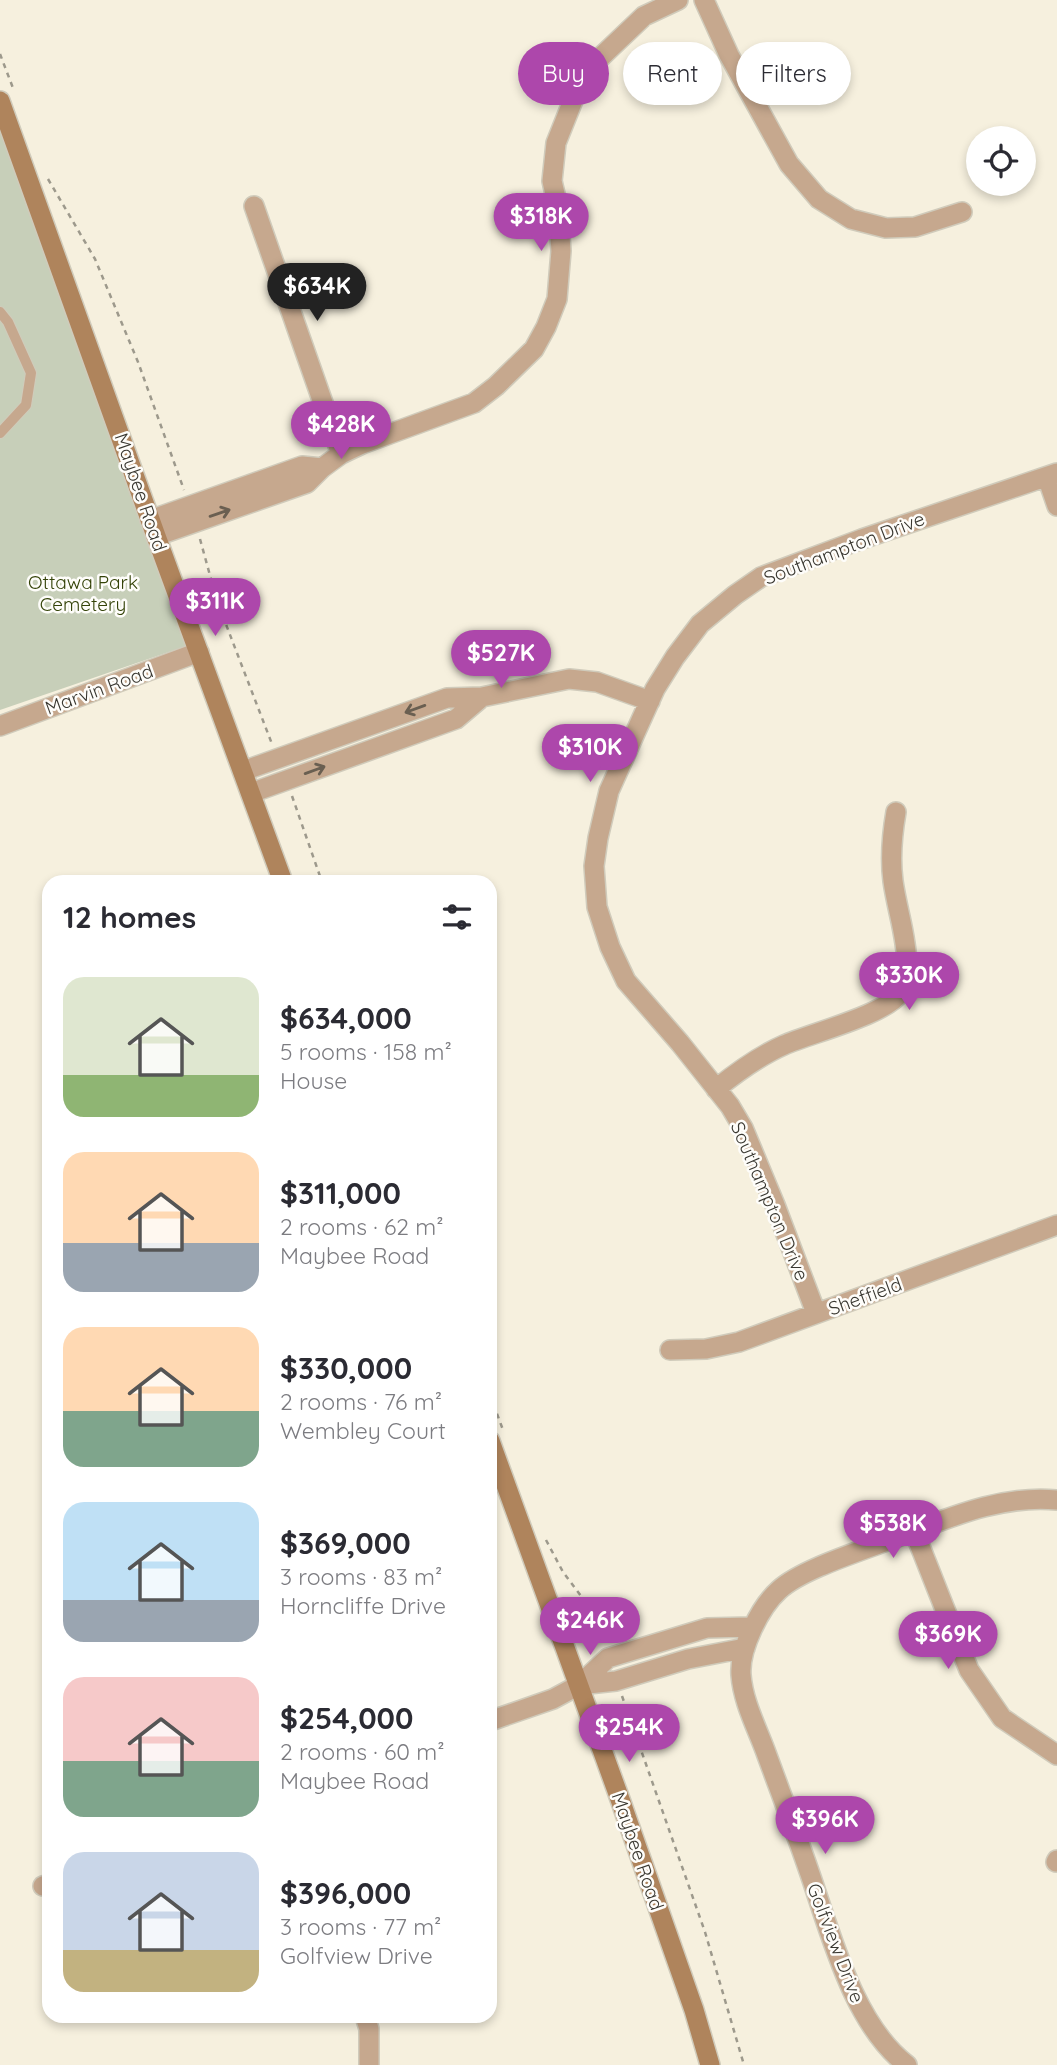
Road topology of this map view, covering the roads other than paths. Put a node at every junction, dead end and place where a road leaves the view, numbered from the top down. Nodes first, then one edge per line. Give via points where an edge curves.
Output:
1 (678, 0) edge
2 (704, 0) edge
3 (4, 104) edge
4 (254, 206) dead end
5 (961, 212) dead end
6 (0, 312) edge
7 (0, 433) edge
8 (341, 454) junction
9 (1052, 475) edge
10 (1057, 506) edge
11 (153, 528) junction
12 (199, 652) junction
13 (482, 697) junction
14 (650, 701) junction
15 (374, 724) junction
16 (0, 726) edge
17 (382, 746) junction
18 (243, 771) junction
19 (251, 793) junction
20 (896, 812) dead end
21 (281, 875) edge
22 (716, 1089) junction
23 (1057, 1225) edge
24 (816, 1313) junction
25 (670, 1350) dead end
26 (498, 1439) edge
27 (1057, 1500) edge
28 (914, 1531) junction
29 (752, 1627) junction
30 (681, 1635) junction
31 (745, 1648) junction
32 (688, 1659) junction
33 (579, 1685) junction
34 (497, 1719) edge
35 (1057, 1755) edge
36 (367, 2023) edge
37 (369, 2065) edge
38 (710, 2065) edge
39 (907, 2065) edge

1 - 8 street via 644,16 584,73 556,142 552,181 561,251 557,299 534,349 474,403
2 - 5 street via 789,164 819,199 851,219 886,228 915,227
3 - 11 main road, Maybee Road
4 - 8 street
6 - 7 lane via 31,373 26,405
8 - 11 street via 307,483 249,494
9 - 10 street
9 - 14 street, Southampton Drive via 761,578 700,624
11 - 12 main road, Maybee Road
12 - 16 street, Marvin Road
12 - 18 main road, Maybee Road
13 - 14 street via 569,679 597,682
13 -> 15 street via 447,698
13 - 17 street via 456,719
14 - 22 street, Southampton Drive via 609,791 594,866 597,907 626,981
15 - 17 street
15 - 18 street
19 -> 17 street
18 - 19 main road, Maybee Road
19 - 21 main road, Maybee Road
20 - 22 street via 891,841 893,881 907,956 900,993 852,1020 784,1045
22 - 24 street, Southampton Drive via 743,1128
23 - 24 street, Sheffield
24 - 25 street, Sheffield via 739,1342
26 - 33 main road, Maybee Road
27 - 28 street, Golfview Drive via 1007,1501
28 - 29 street, Golfview Drive via 808,1572 778,1590
28 - 35 street via 980,1688 1002,1718
29 - 30 street via 707,1628
29 - 31 street, Golfview Drive
30 - 32 street
30 - 33 street via 608,1658
31 - 32 street
31 - 39 street, Golfview Drive via 741,1674 748,1704 841,1965 860,2007
32 - 33 street via 616,1681
33 - 34 street
33 - 38 main road, Maybee Road
36 - 37 street

